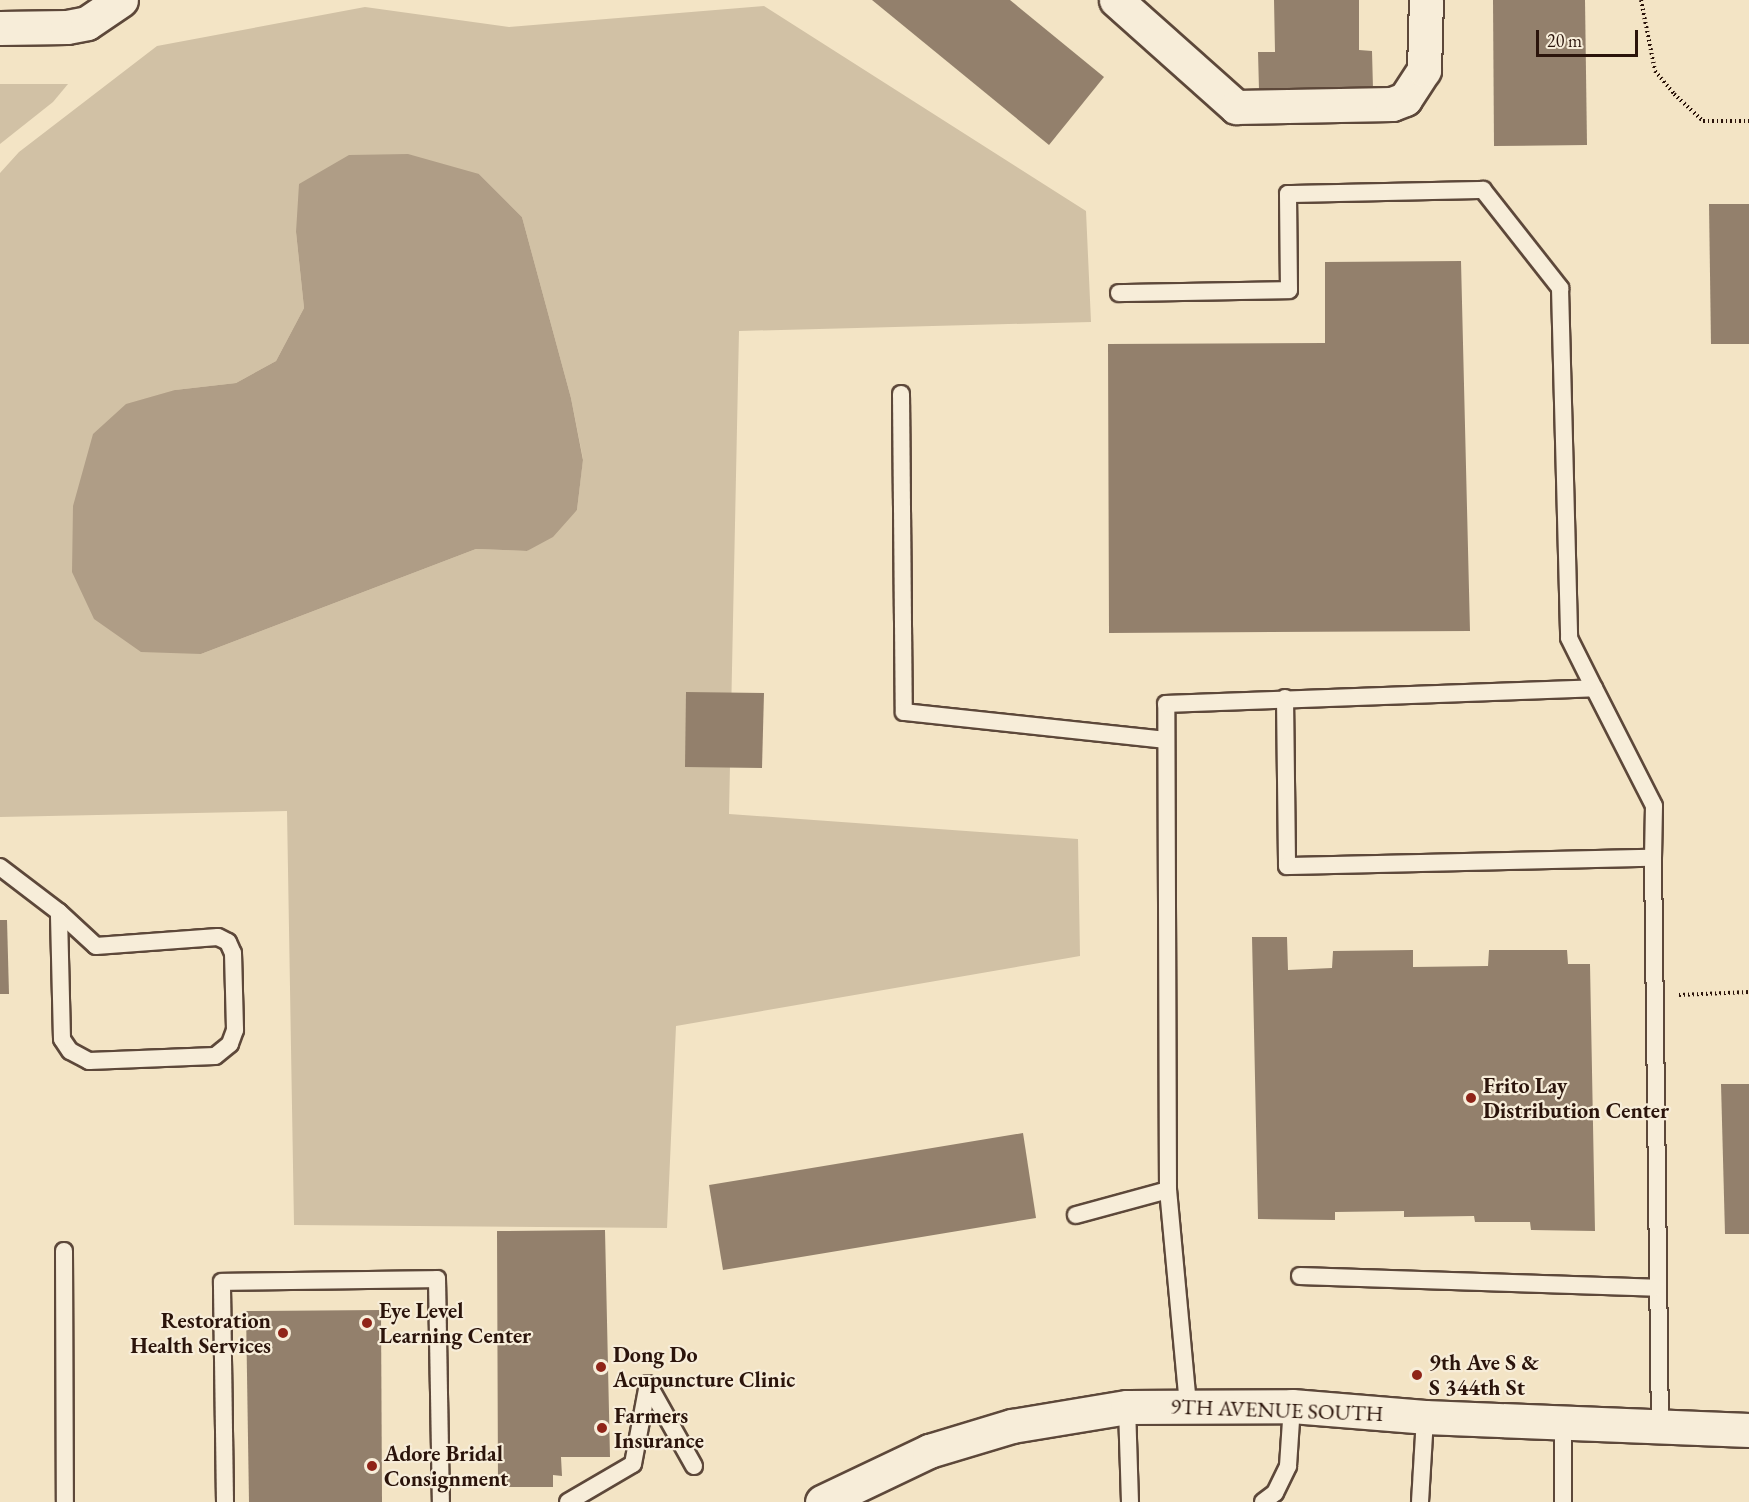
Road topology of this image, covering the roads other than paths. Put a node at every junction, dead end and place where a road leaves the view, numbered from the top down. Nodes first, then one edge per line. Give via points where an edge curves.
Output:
1 (121, 0) edge
2 (1116, 0) edge
3 (1426, 0) edge
4 (0, 28) edge
5 (1119, 293) dead end
6 (901, 394) dead end
7 (1594, 688) junction
8 (1285, 698) junction
9 (1166, 740) junction
10 (1653, 858) junction
11 (0, 867) edge
12 (59, 912) junction
13 (1168, 1190) junction
14 (1076, 1215) dead end
15 (64, 1251) dead end
16 (1300, 1276) dead end
17 (1656, 1288) junction
18 (1188, 1405) junction
19 (1292, 1406) junction
20 (1127, 1407) junction
21 (1425, 1417) junction
22 (1563, 1424) junction
23 (1659, 1428) junction
24 (1749, 1430) edge
25 (694, 1466) dead end
26 (65, 1502) edge
27 (225, 1502) edge
28 (441, 1502) edge
29 (568, 1502) edge
30 (822, 1502) edge
31 (1130, 1502) edge
32 (1263, 1502) edge
33 (1420, 1502) edge
34 (1563, 1502) edge

1 - 4 street via 87,23
2 - 3 street via 1236,107 1392,104 1405,99 1424,70
5 - 7 lane via 1289,290 1288,194 1483,190 1560,288 1569,638
6 - 9 lane via 904,712
7 - 8 lane
7 - 10 lane via 1654,806
8 - 9 lane via 1166,704
8 - 10 lane via 1287,866
9 - 13 lane
10 - 17 lane
11 - 12 lane
12 - 12 lane via 62,1039 70,1051 89,1061 215,1056 230,1044 236,1030 233,953 228,942 218,937 96,946
13 - 14 lane
13 - 18 lane
15 - 26 lane
16 - 17 lane
17 - 23 lane
18 - 19 street, 9TH AVENUE SOUTH
18 - 20 street, 9TH AVENUE SOUTH
19 - 21 street, 9TH AVENUE SOUTH
19 - 32 lane via 1288,1466 1275,1493
20 - 30 street, 9TH AVENUE SOUTH via 1012,1426 929,1451
20 - 31 lane
21 - 22 street, 9TH AVENUE SOUTH
21 - 33 lane
22 - 23 street, 9TH AVENUE SOUTH
22 - 34 lane
23 - 24 street, 9TH AVENUE SOUTH
25 - 29 lane via 648,1384 633,1464
27 - 28 lane via 222,1282 437,1279

